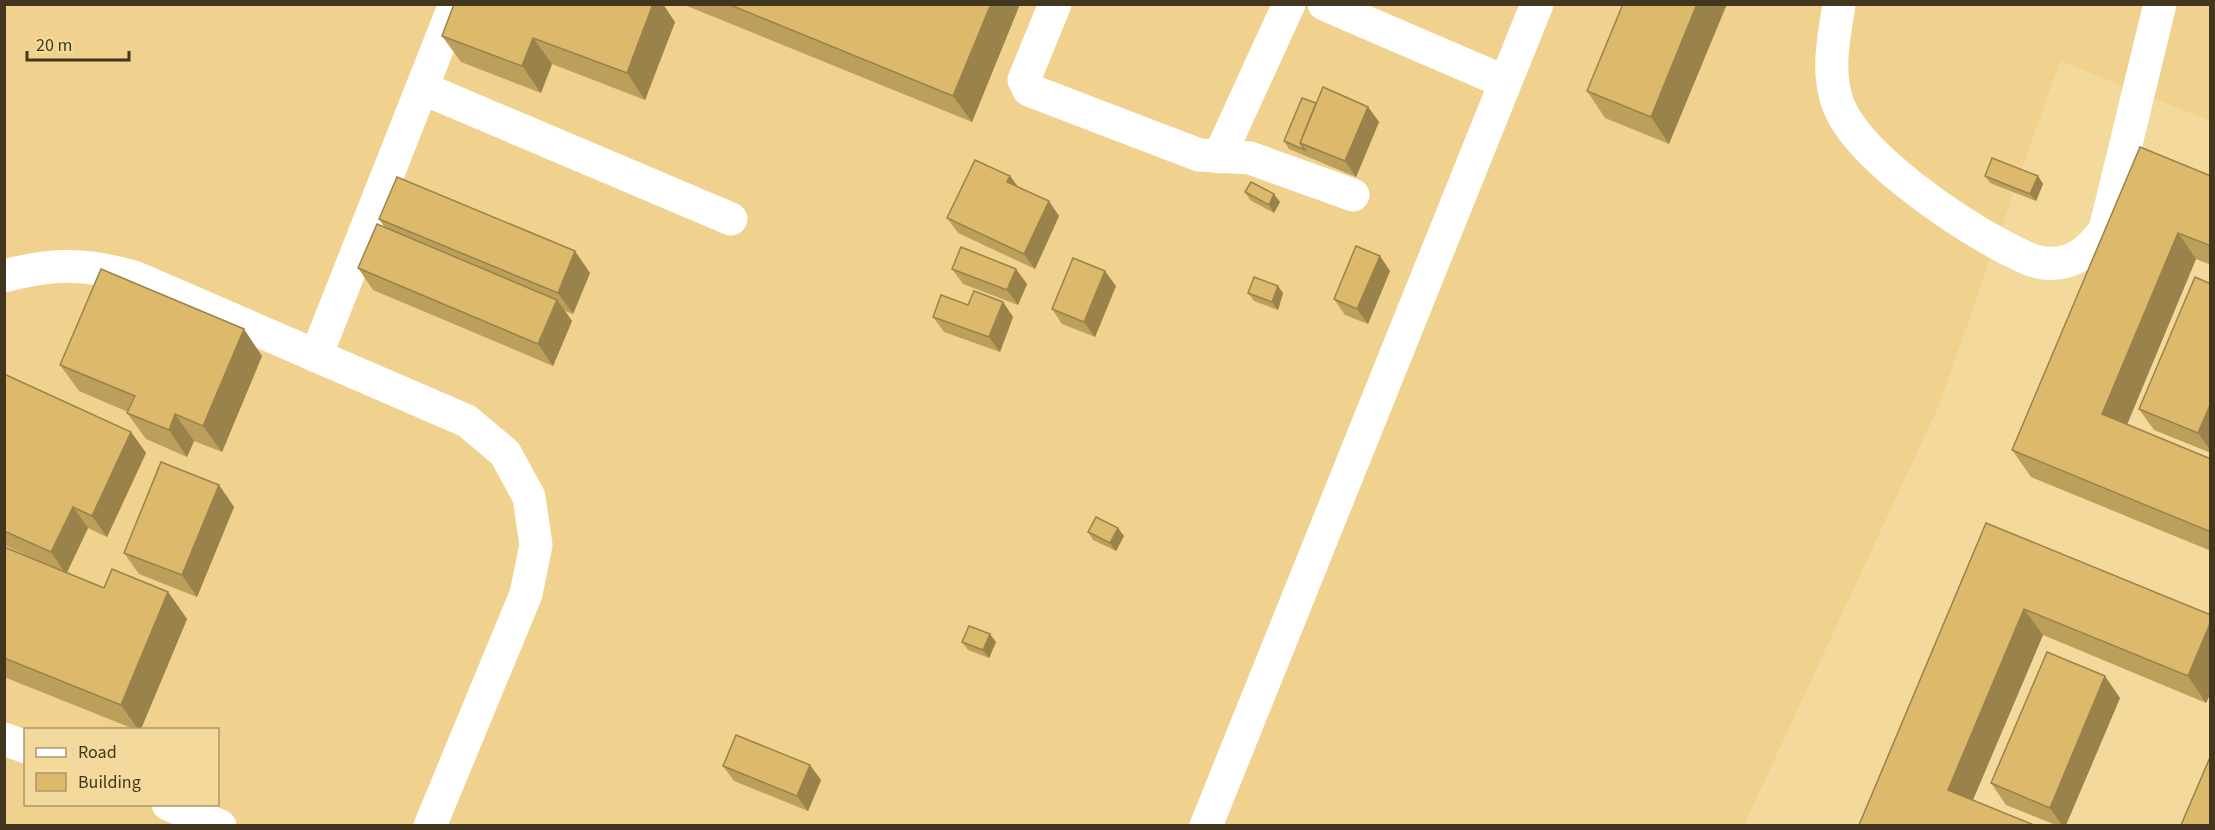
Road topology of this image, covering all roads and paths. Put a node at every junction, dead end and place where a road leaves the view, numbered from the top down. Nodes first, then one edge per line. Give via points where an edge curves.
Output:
1 (455, 4) edge
2 (1055, 4) edge
3 (1289, 4) edge
4 (1324, 4) edge
5 (1537, 4) edge
6 (1839, 4) edge
7 (2160, 4) edge
8 (1505, 82) junction
9 (422, 88) junction
10 (1219, 157) junction
11 (1353, 195) dead end
12 (731, 219) dead end
13 (4, 276) edge
14 (316, 356) junction
15 (4, 738) edge
16 (24, 746) edge
17 (173, 806) edge
18 (220, 825) edge
19 (430, 825) edge
20 (1206, 825) edge

1 - 9 lane
2 - 10 lane via 1024,80 1029,90 1199,155
3 - 10 lane
4 - 8 lane
5 - 8 lane
6 - 7 lane via 1832,77 1838,105 1853,130 1874,153 1942,210 1980,235 2044,263 2069,261 2083,254 2105,230
8 - 20 lane
9 - 12 lane
9 - 14 lane
10 - 11 lane via 1250,158
13 - 14 lane via 67,265 101,268 134,277
14 - 19 lane via 467,422 505,453 529,496 536,545 526,594
15 - 16 lane
17 - 18 lane

